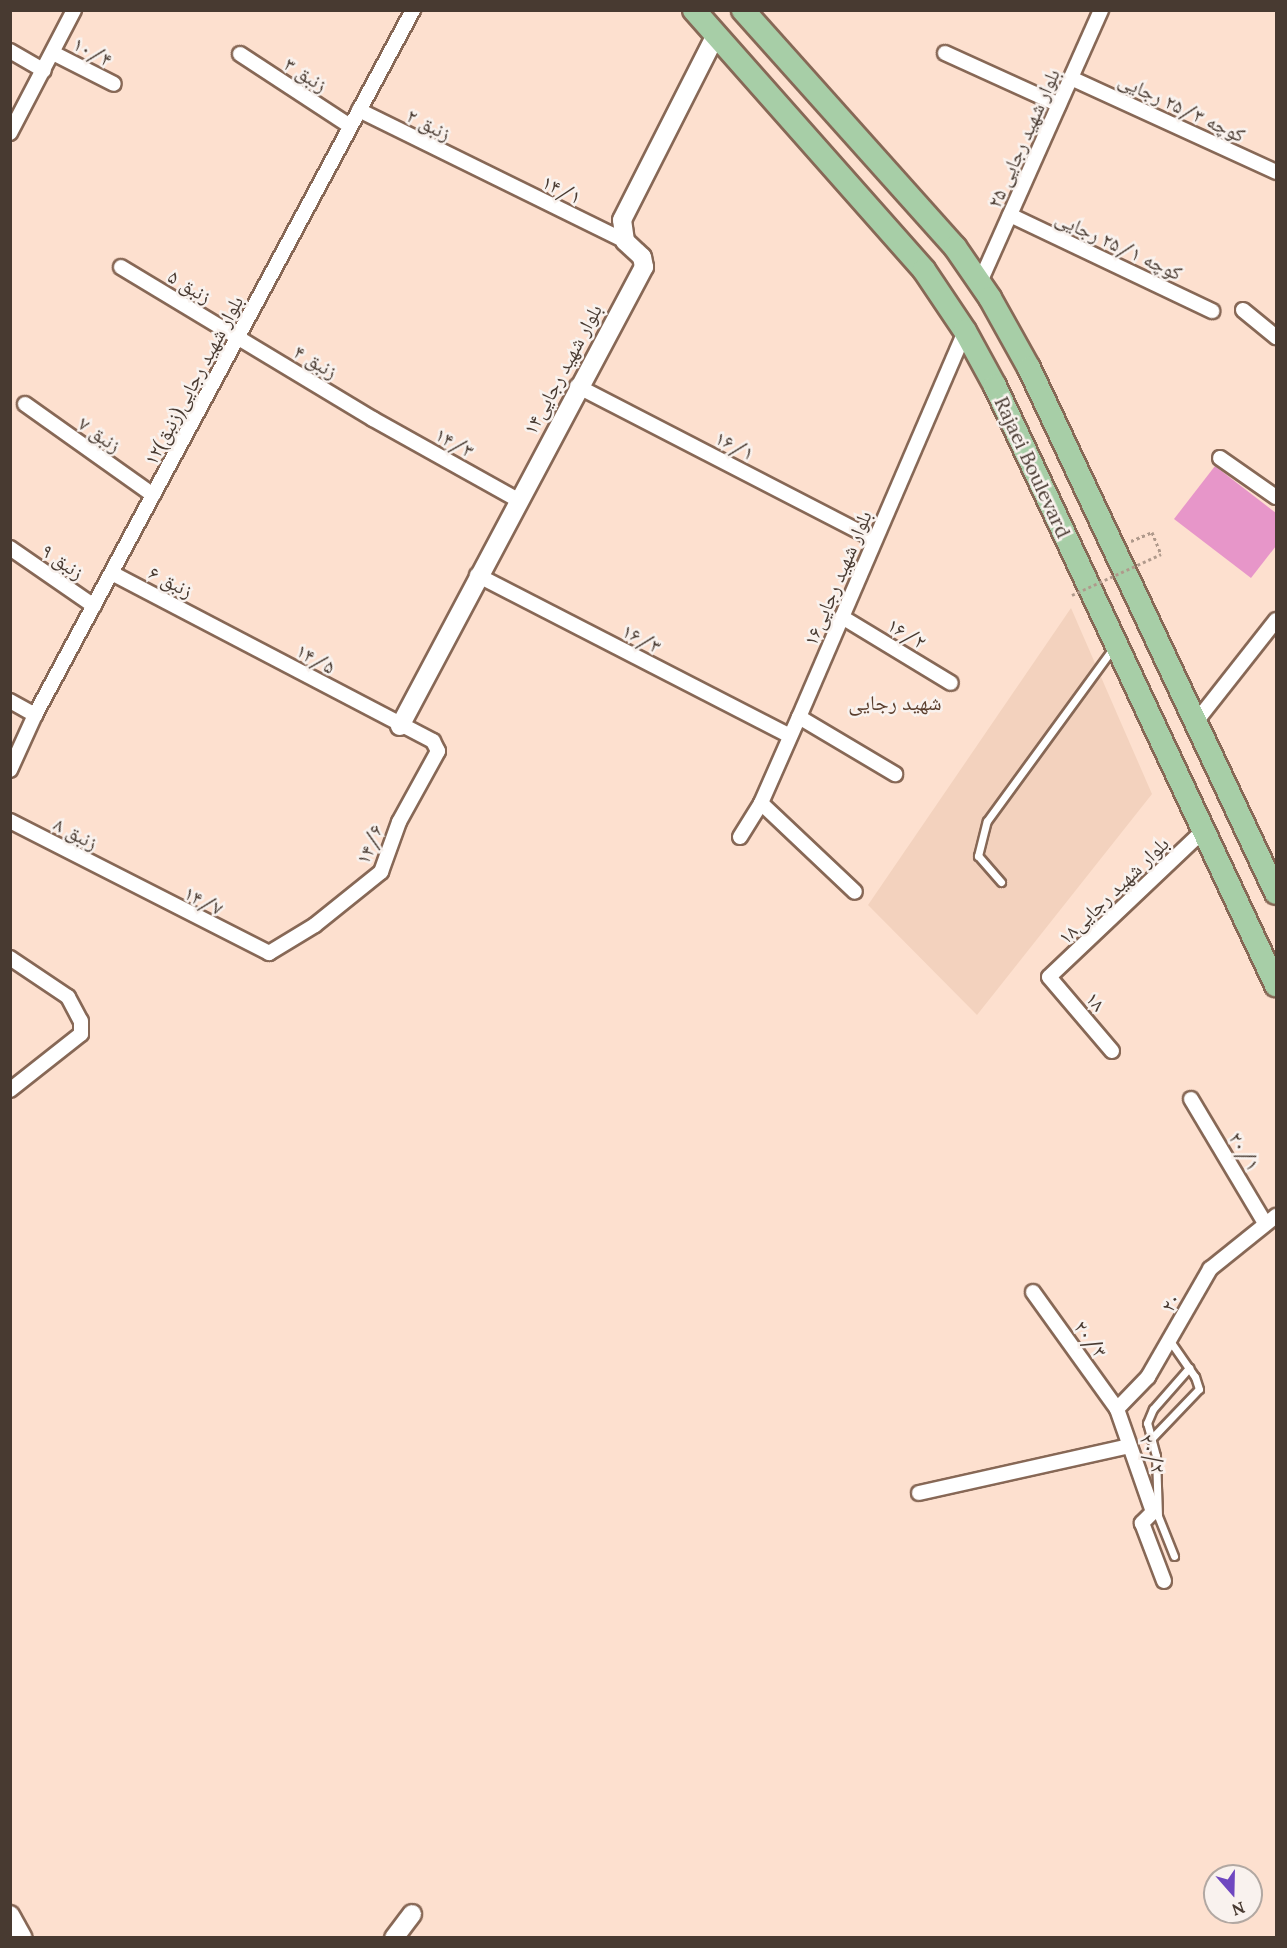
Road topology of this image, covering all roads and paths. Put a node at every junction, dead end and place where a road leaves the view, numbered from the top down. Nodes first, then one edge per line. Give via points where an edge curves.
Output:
1 (74, 10) edge
2 (413, 10) edge
3 (694, 10) edge
4 (743, 10) edge
5 (1101, 10) edge
6 (716, 35) junction
7 (10, 51) edge
8 (53, 53) junction
9 (945, 53) dead end
10 (240, 54) dead end
11 (44, 71) junction
12 (1071, 78) junction
13 (114, 84) dead end
14 (1059, 105) junction
15 (359, 110) junction
16 (350, 126) junction
17 (10, 133) edge
18 (482, 172) joint
19 (1276, 172) edge
20 (1010, 215) junction
21 (625, 241) junction
22 (121, 267) dead end
23 (980, 282) junction
24 (1243, 310) dead end
25 (1212, 311) dead end
26 (965, 332) junction
27 (1276, 337) edge
28 (239, 338) junction
29 (577, 386) junction
30 (25, 404) dead end
31 (373, 418) joint
32 (1220, 458) dead end
33 (153, 495) junction
34 (1276, 497) edge
35 (518, 500) junction
36 (1152, 532) dead end
37 (874, 539) junction
38 (10, 548) edge
39 (112, 573) junction
40 (477, 575) junction
41 (1072, 595) dead end
42 (94, 606) junction
43 (842, 617) junction
44 (1276, 620) edge
45 (213, 624) joint
46 (1116, 645) junction
47 (951, 683) dead end
48 (10, 701) edge
49 (35, 715) junction
50 (799, 717) junction
51 (1195, 723) junction
52 (400, 726) junction
53 (788, 735) junction
54 (10, 770) edge
55 (895, 774) dead end
56 (761, 803) junction
57 (10, 821) edge
58 (1203, 831) junction
59 (740, 837) dead end
60 (123, 880) joint
61 (1001, 882) dead end
62 (855, 892) dead end
63 (1276, 893) edge
64 (269, 952) joint
65 (10, 958) edge
66 (1049, 977) joint
67 (1276, 985) edge
68 (1112, 1051) dead end
69 (10, 1090) edge
70 (1191, 1099) dead end
71 (1271, 1219) edge
72 (1033, 1292) dead end
73 (1170, 1341) junction
74 (1189, 1368) junction
75 (1117, 1409) junction
76 (1151, 1439) junction
77 (1129, 1446) junction
78 (919, 1493) dead end
79 (1174, 1556) dead end
80 (1164, 1581) dead end
81 (412, 1914) dead end
82 (10, 1915) edge
83 (23, 1938) edge
84 (394, 1938) edge

1 - 8 street
2 - 15 street, ۱۲بلوار شهید رجایی(زنبق)
3 - 6 main road, Rajaei Boulevard
4 - 23 main road, Rajaei Boulevard via 955,247
5 - 12 street, ۲۵ بلوار شهید رجایی
6 - 21 street via 624,214 621,226
6 - 26 main road, Rajaei Boulevard via 924,270
7 - 11 street
8 - 11 street
8 - 13 street, ۱۰/۴
9 - 14 street
10 - 16 street, زنبق ۳
11 - 17 street
12 - 14 street, ۲۵ بلوار شهید رجایی
12 - 19 street, کوچه ۲۵/۳ رجایی
14 - 20 street, ۲۵ بلوار شهید رجایی
15 - 16 street, ۱۲بلوار شهید رجایی(زنبق)
15 - 18 street, زنبق ۲
16 - 28 street, ۱۲بلوار شهید رجایی(زنبق)
18 - 21 street, ۱۴/۱
20 - 23 street, ۲۵ بلوار شهید رجایی
20 - 25 street, کوچه ۲۵/۱ رجایی
21 - 29 street, بلوار شهید رجایی۱۴ via 642,257 644,267
22 - 28 street, زنبق ۵
23 - 51 main road, Rajaei Boulevard via 1029,368
24 - 27 street
26 - 37 street, بلوار شهید رجایی۱۶
26 - 46 main road, Rajaei Boulevard
28 - 31 street, زنبق ۴
28 - 33 street, ۱۲بلوار شهید رجایی(زنبق)
29 - 35 street, بلوار شهید رجایی۱۴
29 - 37 street, ۱۶/۱
30 - 33 street, زنبق ۷
31 - 35 street, ۱۴/۳
32 - 34 street
33 - 39 street, ۱۲بلوار شهید رجایی(زنبق)
35 - 40 street, بلوار شهید رجایی۱۴
36 - 41 path, bridge via 1161,554
37 - 43 street, بلوار شهید رجایی۱۶
38 - 42 street, زنبق ۹
39 - 42 street, ۱۲بلوار شهید رجایی(زنبق)
39 - 45 street, زنبق ۶
40 - 52 street, بلوار شهید رجایی۱۴
40 - 53 street, ۱۶/۳
42 - 49 street, ۱۲بلوار شهید رجایی(زنبق)
43 - 47 street, ۱۶/۲
43 - 50 street, بلوار شهید رجایی۱۶
44 - 51 street
45 - 52 street, ۱۴/۵
46 - 58 main road, Rajaei Boulevard
46 - 61 lane via 987,821 978,856
48 - 49 street
49 - 54 street, ۱۲بلوار شهید رجایی(زنبق)
50 - 53 street, بلوار شهید رجایی۱۶
50 - 55 street
51 - 63 main road, Rajaei Boulevard
52 - 64 street, ۱۴/۶ via 433,741 438,751 399,822 381,872 315,925
53 - 56 street, بلوار شهید رجایی۱۶
56 - 59 street, بلوار شهید رجایی۱۶
56 - 62 street
57 - 60 street, زنبق ۸
58 - 66 street, بلوار شهید رجایی۱۸
58 - 67 main road, Rajaei Boulevard
60 - 64 street, ۱۴/۷
65 - 69 street via 68,997 81,1028 77,1039
66 - 68 street, ۱۸
70 - 71 street, ۲۰/۱
71 - 73 street, ۲۰ via 1210,1269
72 - 75 street, ۲۰/۳
73 - 74 lane
73 - 75 street, ۲۰ via 1148,1377
74 - 76 lane via 1148,1417
74 - 76 lane via 1198,1384 1196,1394
75 - 77 street, ۲۰/۲
76 - 79 lane via 1156,1456 1158,1516
77 - 78 street
77 - 80 street, ۲۰/۲ via 1153,1512 1142,1523
81 - 84 street
82 - 83 street

